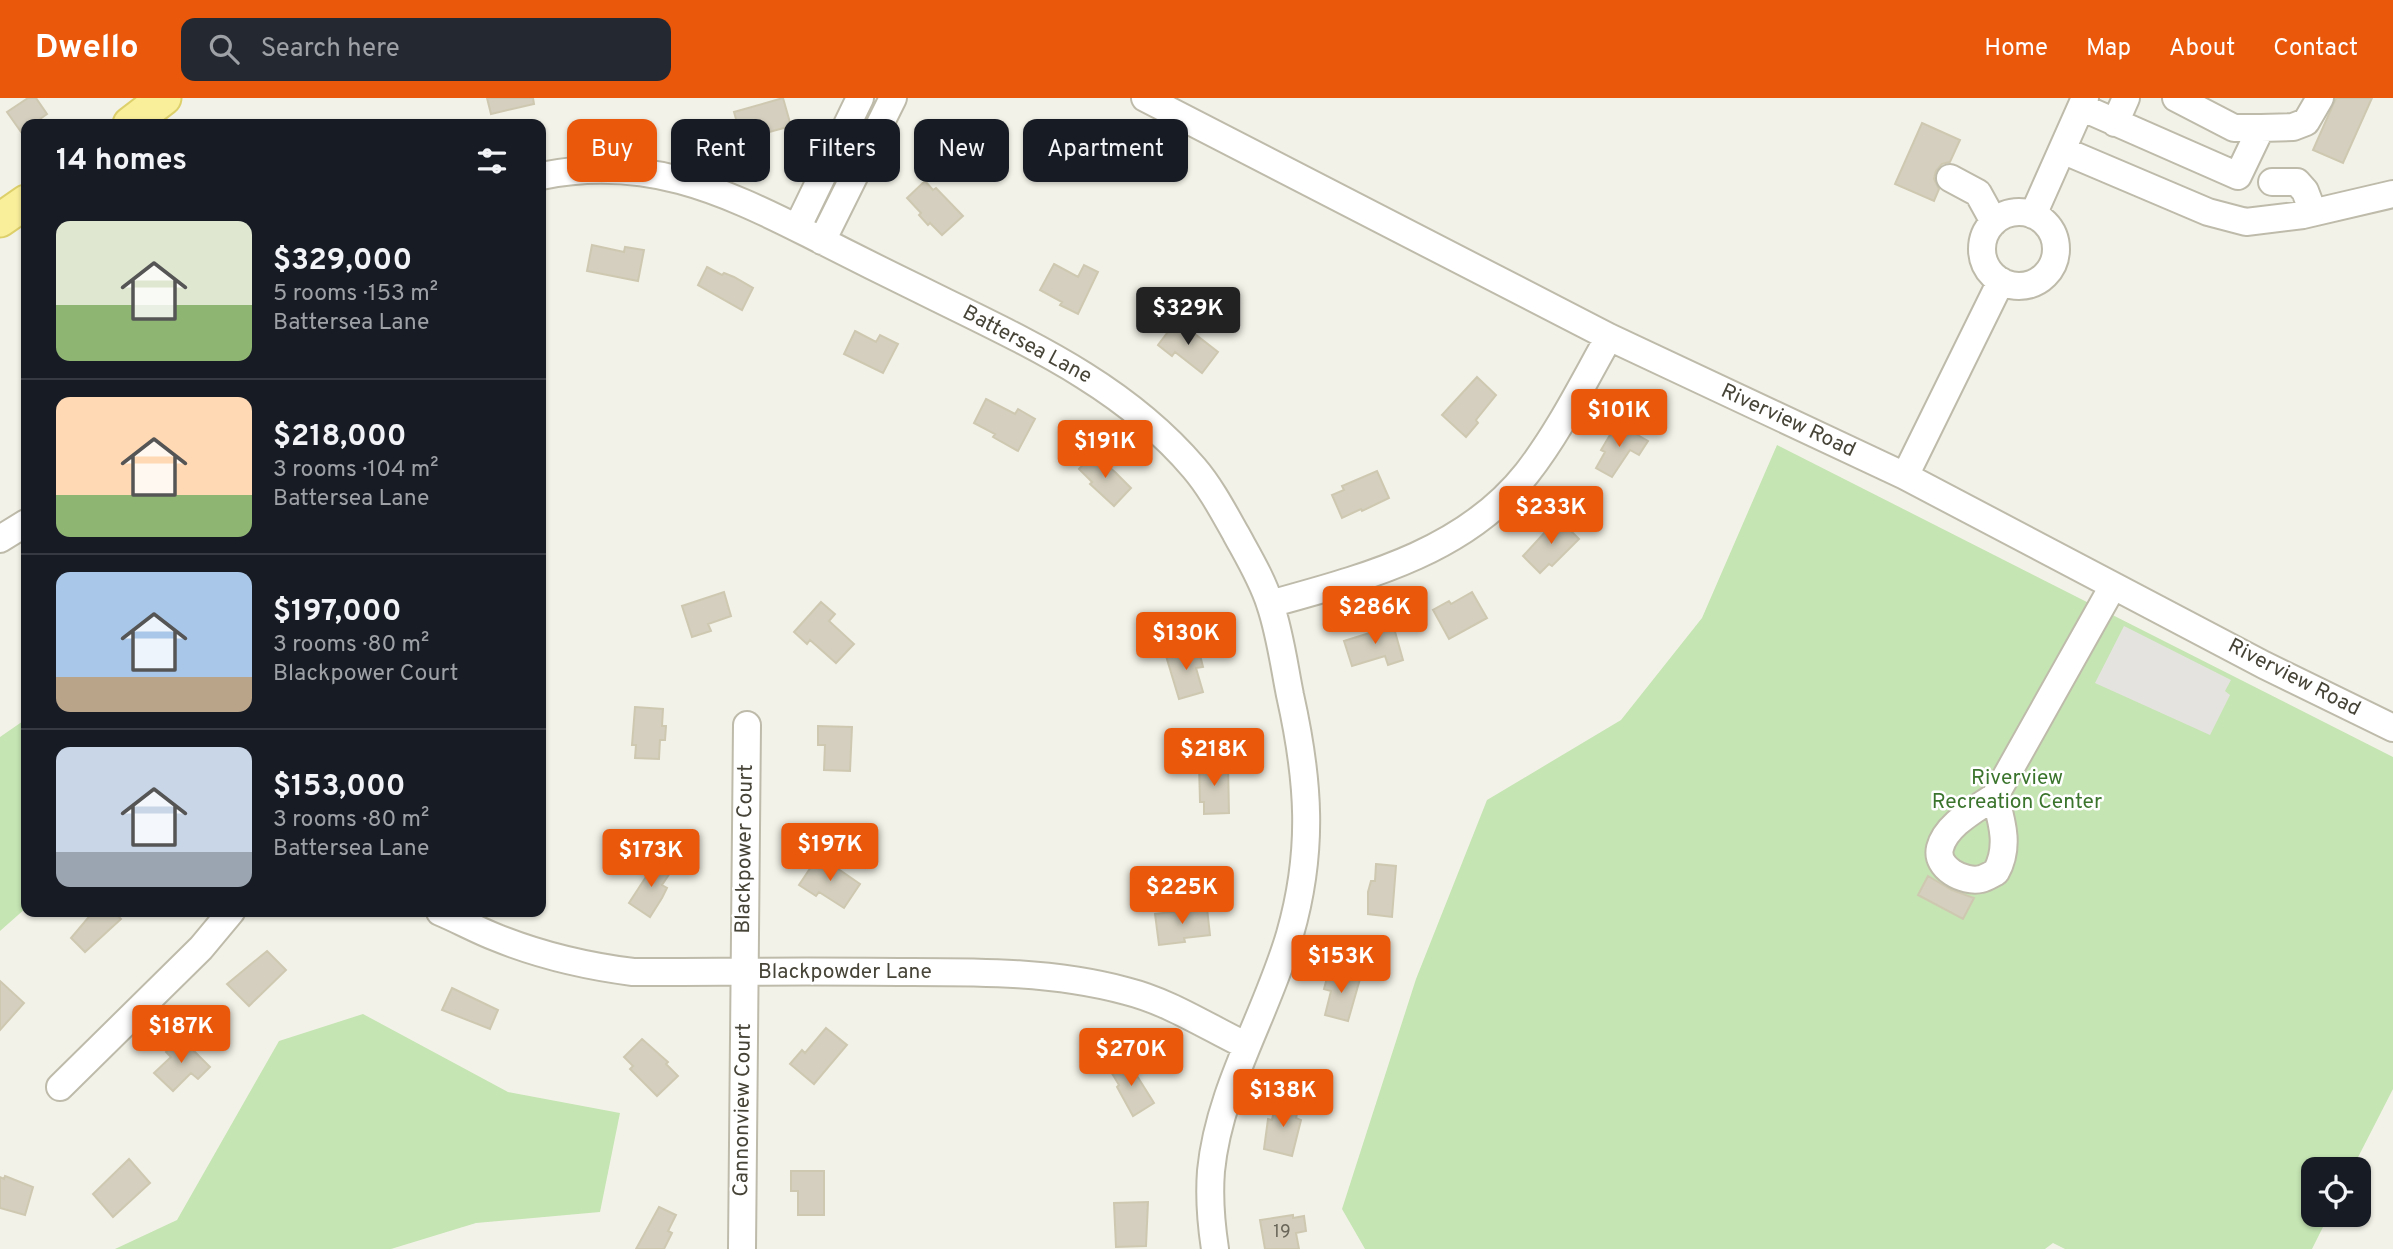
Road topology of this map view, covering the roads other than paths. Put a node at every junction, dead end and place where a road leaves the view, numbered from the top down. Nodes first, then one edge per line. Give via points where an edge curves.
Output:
1 (164, 98) edge
2 (860, 98) edge
3 (893, 98) edge
4 (1145, 98) edge
5 (2126, 98) edge
6 (2176, 98) edge
7 (2320, 98) edge
8 (2083, 103) edge
9 (137, 119) edge
10 (2115, 123) junction
11 (2261, 128) junction
12 (2062, 150) junction
13 (546, 175) edge
14 (1950, 178) dead end
15 (2272, 182) dead end
16 (2393, 194) edge
17 (21, 205) edge
18 (2313, 212) junction
19 (2033, 215) junction
20 (0, 220) edge
21 (1994, 222) junction
22 (797, 228) junction
23 (822, 241) junction
24 (2001, 281) junction
25 (1609, 337) junction
26 (1905, 476) junction
27 (21, 526) edge
28 (0, 539) edge
29 (2113, 586) junction
30 (1270, 604) junction
31 (747, 725) dead end
32 (2393, 728) edge
33 (1996, 796) dead end
34 (227, 917) edge
35 (451, 917) edge
36 (743, 972) junction
37 (1247, 1046) junction
38 (60, 1087) dead end
39 (742, 1249) edge
40 (1215, 1249) edge

1 - 9 main road
2 - 22 street
3 - 23 street
4 - 25 street, Riverview Road
5 - 10 street
6 - 11 street via 2234,128
7 - 11 street via 2306,122
8 - 10 street
8 - 12 street
10 - 11 street via 2238,176
12 - 18 street via 2208,212 2246,222
12 - 19 street
13 - 22 street, Battersea Lane via 622,170 679,178
14 - 21 street via 1978,193
15 - 18 street via 2297,182
16 - 18 street
17 - 20 main road
19 - 21 street via 2015,212
19 - 24 street via 2050,228 2055,239 2050,270 2031,284
21 - 24 street via 1984,237 1982,252 1990,273
22 - 23 street, Battersea Lane
23 - 30 street, Battersea Lane via 1037,349 1126,402 1164,435 1207,484
24 - 26 street
25 - 26 street, Riverview Road
25 - 30 street via 1547,446 1525,476 1473,524 1449,541 1378,572
26 - 29 street, Riverview Road
27 - 28 street
29 - 32 street, Riverview Road
29 - 33 street
30 - 37 street, Battersea Lane via 1303,756 1306,846 1298,907 1285,952
31 - 36 street, Blackpower Court
34 - 38 street
35 - 36 street, Blackpowder Lane via 495,937 591,967 633,972
36 - 37 street, Blackpowder Lane via 965,972 1090,983 1166,1005
36 - 39 street, Cannonview Court
37 - 40 street, Battersea Lane via 1224,1111 1211,1169

